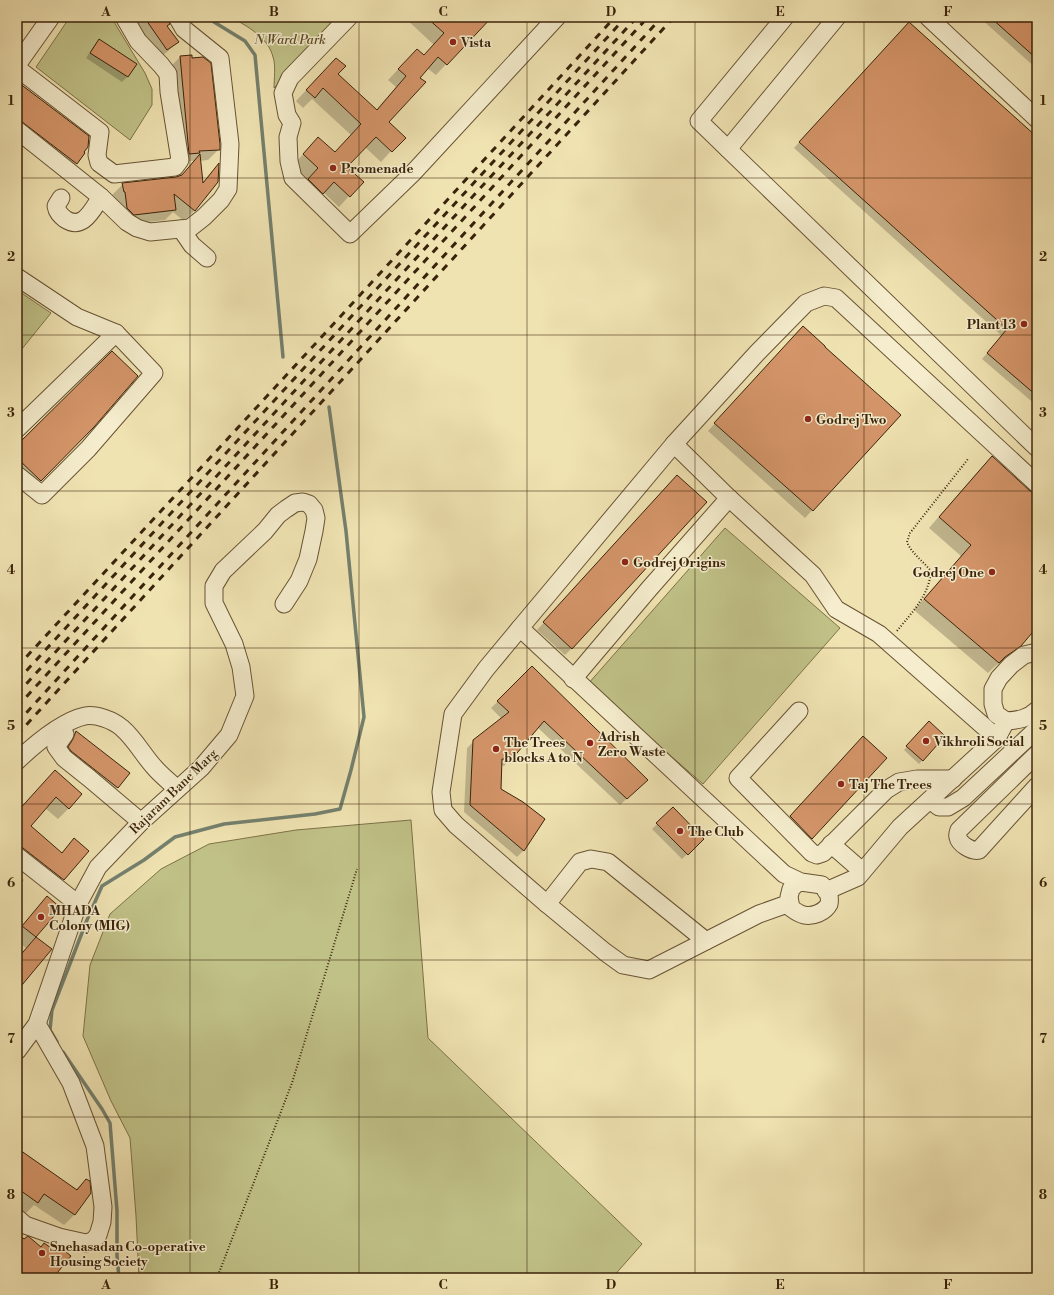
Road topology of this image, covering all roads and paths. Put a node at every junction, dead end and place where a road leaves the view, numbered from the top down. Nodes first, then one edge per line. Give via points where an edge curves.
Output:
1 (51, 17) edge
2 (124, 17) edge
3 (178, 17) edge
4 (349, 17) edge
5 (556, 17) edge
6 (785, 17) edge
7 (837, 17) edge
8 (928, 17) edge
9 (17, 65) edge
10 (17, 68) edge
11 (1037, 119) edge
12 (17, 130) edge
13 (728, 149) junction
14 (105, 167) junction
15 (95, 192) junction
16 (61, 198) dead end
17 (181, 229) junction
18 (207, 258) dead end
19 (17, 277) edge
20 (116, 333) junction
21 (17, 429) edge
22 (674, 444) junction
23 (1037, 448) edge
24 (968, 458) dead end
25 (17, 475) edge
26 (1037, 484) edge
27 (729, 498) junction
28 (284, 604) dead end
29 (520, 628) junction
30 (888, 643) junction
31 (1037, 652) edge
32 (573, 679) junction
33 (799, 711) dead end
34 (1036, 712) edge
35 (1006, 721) junction
36 (1037, 729) edge
37 (65, 734) dead end
38 (997, 738) junction
39 (1037, 754) edge
40 (17, 761) edge
41 (969, 764) junction
42 (953, 779) junction
43 (982, 780) junction
44 (1037, 786) edge
45 (177, 789) junction
46 (930, 800) junction
47 (141, 822) junction
48 (831, 844) junction
49 (17, 856) edge
50 (357, 869) dead end
51 (862, 871) junction
52 (801, 882) junction
53 (826, 891) junction
54 (790, 903) junction
55 (78, 904) junction
56 (547, 904) junction
57 (706, 941) junction
58 (37, 1024) junction
59 (17, 1051) edge
60 (17, 1218) edge
61 (217, 1278) edge

1 - 9 street
2 - 14 street via 138,41 168,74 180,160 175,167 114,174
3 - 17 street via 184,29 220,58 230,144 228,189 204,217 190,228
4 - 5 street via 290,78 283,93 287,115 292,123 288,137 288,161 293,178 350,234 412,174
6 - 13 street via 700,121
7 - 13 street
8 - 11 street
10 - 14 street via 100,132 97,154 99,163
12 - 15 street
13 - 23 street
14 - 15 street
15 - 16 street via 84,220 78,223 61,216 56,206
15 - 17 street via 137,228 150,232
17 - 18 street via 192,245
19 - 20 street via 77,316
20 - 21 street
20 - 25 street via 154,372 88,449 42,495
22 - 26 street via 756,353 806,303 824,296 836,298
22 - 27 street
22 - 29 street
24 - 30 path via 910,533 907,542 910,550 932,572 931,582 921,602
27 - 30 street via 813,575 836,609 879,634
27 - 32 street
28 - 45 street, Rajaram Bane Marg via 299,581 308,559 314,531 314,510 309,504 302,502 295,503 278,515 223,571 214,586 214,603 234,644 241,667 245,696 229,735 200,768
29 - 32 street
29 - 56 street via 453,714 441,792 444,810 456,825
30 - 38 street
31 - 35 street via 1024,655 1011,665 993,689 996,714
32 - 52 street via 784,874
33 - 48 street via 738,778 812,854 823,853
34 - 35 street via 1019,720
35 - 38 street
36 - 43 street
37 - 47 street via 56,747 64,758
38 - 41 street
39 - 44 street via 959,830 958,839 970,850 979,850
40 - 45 street via 35,744 72,720 86,715 106,718 122,728 155,768
41 - 42 street
41 - 43 street
42 - 46 street
42 - 48 street via 899,782 886,790
43 - 46 street via 963,798 948,807 939,807
45 - 47 street, Rajaram Bane Marg
46 - 51 street via 900,827
47 - 55 street, Rajaram Bane Marg via 98,867
48 - 51 street
49 - 55 street
50 - 61 path via 292,1083
51 - 53 street via 858,877
52 - 53 street via 822,885
52 - 54 street via 791,889
53 - 54 street via 829,894 829,904 823,911 814,915 805,916 796,912
54 - 57 street via 759,914
55 - 58 street, Rajaram Bane Marg
56 - 57 street via 623,965 649,970
56 - 57 street via 580,862 591,859 608,862
58 - 59 street, Rajaram Bane Marg
58 - 60 street via 71,1083 95,1146 103,1207 102,1222 98,1235 93,1241 86,1243 25,1225

